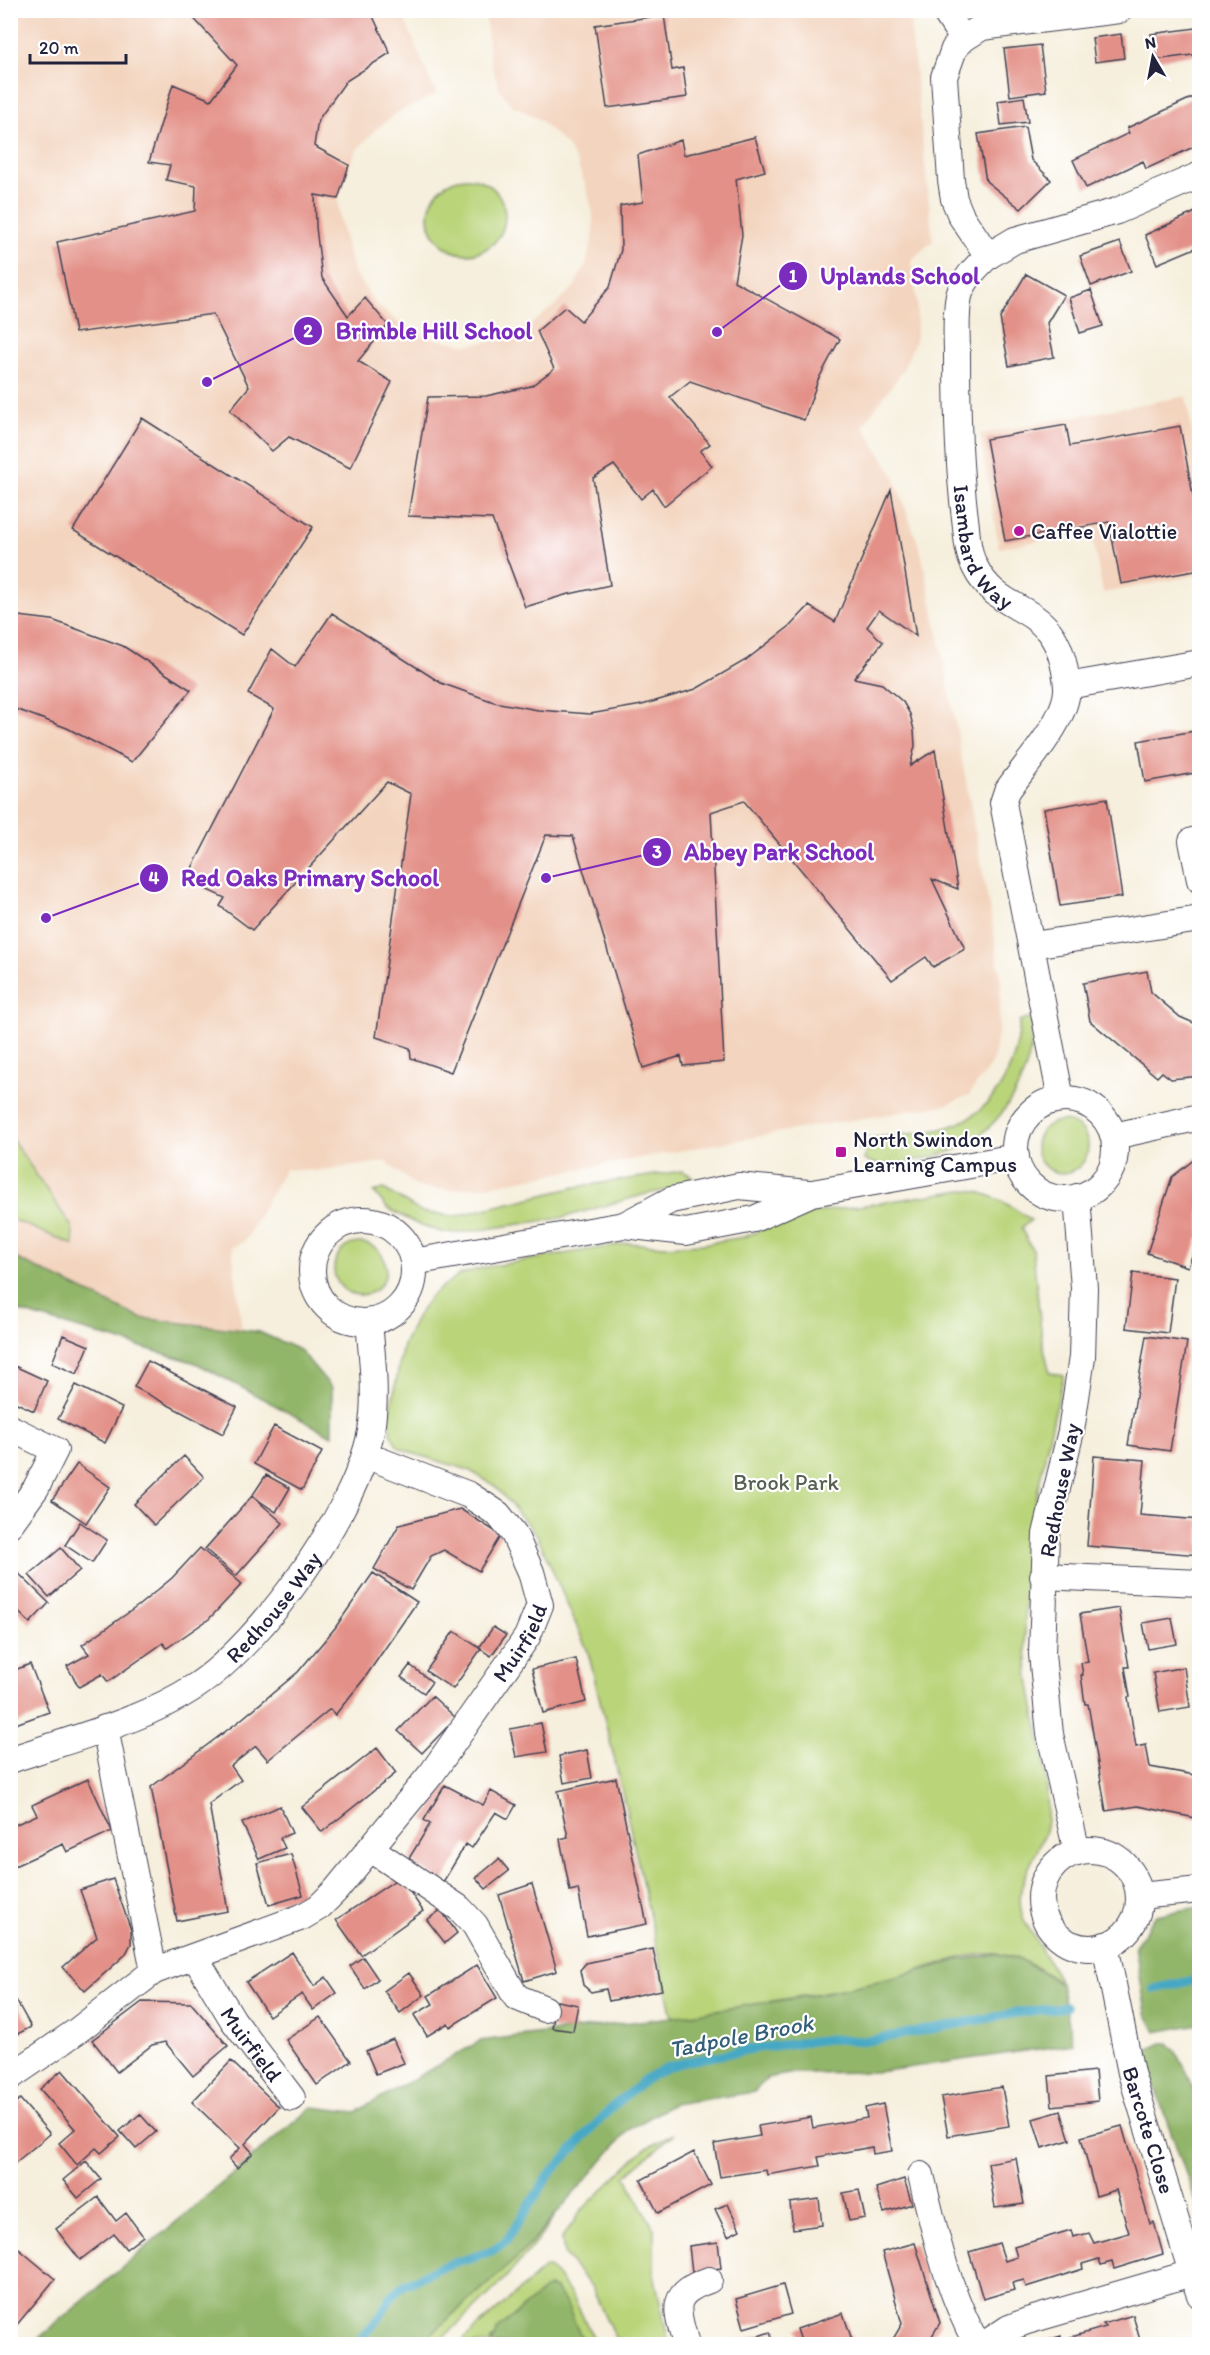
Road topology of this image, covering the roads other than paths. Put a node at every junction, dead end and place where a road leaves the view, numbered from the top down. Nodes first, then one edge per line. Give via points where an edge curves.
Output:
1 (944, 10) edge
2 (1119, 10) edge
3 (963, 39) junction
4 (1200, 175) edge
5 (988, 256) junction
6 (1200, 663) edge
7 (1066, 686) junction
8 (1200, 840) edge
9 (1200, 880) edge
10 (1200, 919) edge
11 (1033, 945) junction
12 (1061, 1099) junction
13 (1200, 1117) edge
14 (1114, 1136) junction
15 (1016, 1157) junction
16 (812, 1193) junction
17 (1077, 1197) junction
18 (624, 1225) junction
19 (413, 1262) junction
20 (369, 1322) junction
21 (10, 1428) edge
22 (365, 1455) junction
23 (10, 1524) edge
24 (1043, 1576) junction
25 (1200, 1583) edge
26 (105, 1728) junction
27 (10, 1760) edge
28 (370, 1849) junction
29 (1077, 1852) junction
30 (1200, 1890) edge
31 (1140, 1896) junction
32 (1105, 1945) junction
33 (195, 1958) junction
34 (154, 1971) junction
35 (545, 2009) dead end
36 (10, 2077) edge
37 (292, 2098) dead end
38 (921, 2175) dead end
39 (709, 2280) dead end
40 (1196, 2284) edge
41 (686, 2344) edge
42 (977, 2344) edge
43 (985, 2344) edge

1 - 3 street
2 - 3 street via 982,27
3 - 5 street via 950,57 944,77 951,180 961,216
4 - 5 street, Isambard Way via 1117,211 1015,240
5 - 7 street, Isambard Way via 970,273 959,295 957,321 957,424 970,556 985,582 1049,628 1059,650
6 - 7 street
7 - 11 street, Isambard Way via 1059,716 1007,791 1003,803
8 - 9 street via 1192,841
10 - 11 street
11 - 12 street, Isambard Way
12 - 14 street via 1078,1100 1095,1108
12 - 15 street via 1040,1105 1024,1120 1016,1141
13 - 14 street
14 - 17 street via 1115,1158 1108,1176
15 - 16 street
15 - 17 street via 1024,1178 1036,1189 1059,1198
16 - 18 street via 750,1221 686,1232
16 - 18 street via 739,1186 664,1202
17 - 24 street, Redhouse Way via 1084,1288 1082,1357 1069,1439 1048,1521
18 - 19 street
19 - 20 street via 413,1281 406,1299 389,1315
19 - 20 street via 400,1236 371,1220 343,1224 321,1242 312,1269 318,1297 337,1315
20 - 22 street, Redhouse Way via 373,1404
21 - 23 street via 55,1450 36,1488
22 - 26 street, Redhouse Way via 314,1556 285,1597 236,1652 196,1686 156,1708
22 - 28 street, Muirfield via 469,1495 498,1514 514,1534 540,1605 520,1646 432,1773
24 - 25 street
24 - 29 street, Redhouse Way via 1044,1695
26 - 27 street, Redhouse Way
26 - 34 street
28 - 33 street, Muirfield via 319,1907
28 - 35 street via 459,1908 475,1925 516,1997
29 - 31 street via 1098,1850 1113,1856 1127,1866
29 - 32 street via 1053,1867 1045,1881 1043,1913 1050,1928 1062,1939 1077,1946
30 - 31 street
31 - 32 street via 1132,1925 1121,1937
32 - 40 street, Barcote Close via 1131,2073
33 - 34 street, Muirfield
33 - 37 street, Muirfield via 233,2020
34 - 36 street
38 - 42 street via 943,2265
39 - 41 street via 692,2286 677,2305
40 - 43 street, Barcote Close via 1027,2321

